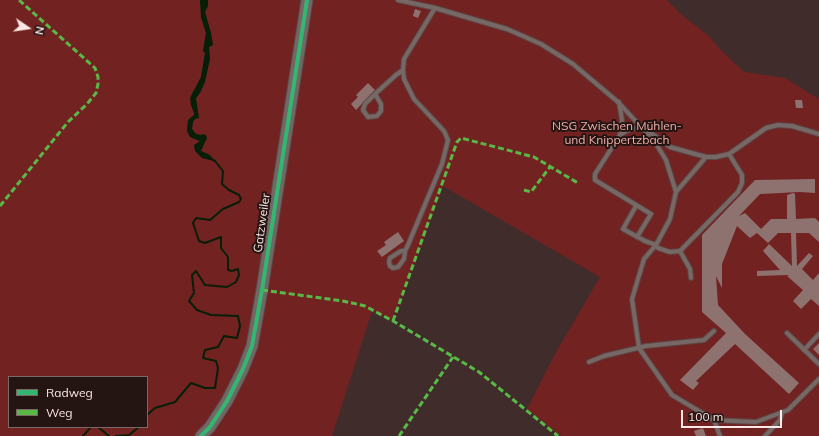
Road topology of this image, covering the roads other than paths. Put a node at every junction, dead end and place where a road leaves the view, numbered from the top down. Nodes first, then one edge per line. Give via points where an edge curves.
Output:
1 (307, 0) edge
2 (398, 0) edge
3 (435, 8) junction
4 (403, 70) junction
5 (375, 94) junction
6 (618, 102) junction
7 (642, 126) junction
8 (819, 134) edge
9 (620, 135) junction
10 (729, 154) junction
11 (706, 157) junction
12 (676, 192) junction
13 (636, 206) junction
14 (637, 237) junction
15 (656, 245) junction
16 (405, 251) junction
17 (680, 251) junction
18 (691, 278) dead end
19 (714, 331) dead end
20 (787, 333) dead end
21 (819, 334) edge
22 (639, 348) junction
23 (804, 350) junction
24 (589, 362) dead end
25 (819, 364) edge
26 (819, 379) edge
27 (782, 412) junction
28 (714, 420) junction
29 (201, 436) edge
30 (720, 436) edge
31 (765, 436) edge

1 - 29 street, Gatzweiler via 252,346 244,369 227,401
2 - 3 lane
3 - 4 lane via 404,60
3 - 6 lane via 507,29 541,44 573,64
4 - 5 lane
4 - 16 lane via 404,80 414,99 444,131 448,140 442,164
5 - 5 lane via 364,107 364,113 368,117 377,116 381,111 381,104
6 - 7 lane
6 - 9 lane via 622,120
7 - 9 lane
7 - 11 lane via 670,147
7 - 12 lane via 666,160
8 - 10 lane via 792,126 778,125 766,128
9 - 13 lane via 595,174 595,180
10 - 11 lane
10 - 17 lane via 742,175 738,192
11 - 12 lane
12 - 15 lane via 670,219
13 - 14 lane via 623,229
13 - 14 lane via 651,214
14 - 15 lane
15 - 17 lane via 670,252
15 - 22 lane via 644,259 632,299
16 - 16 lane via 393,255 389,260 390,266 398,267 404,259
17 - 18 lane via 690,269
19 - 22 lane via 704,340
20 - 23 lane
21 - 23 lane
22 - 24 lane
22 - 28 lane via 672,395
23 - 25 lane
26 - 27 lane via 788,410
27 - 28 lane via 756,422
27 - 31 lane via 780,420
28 - 30 lane

